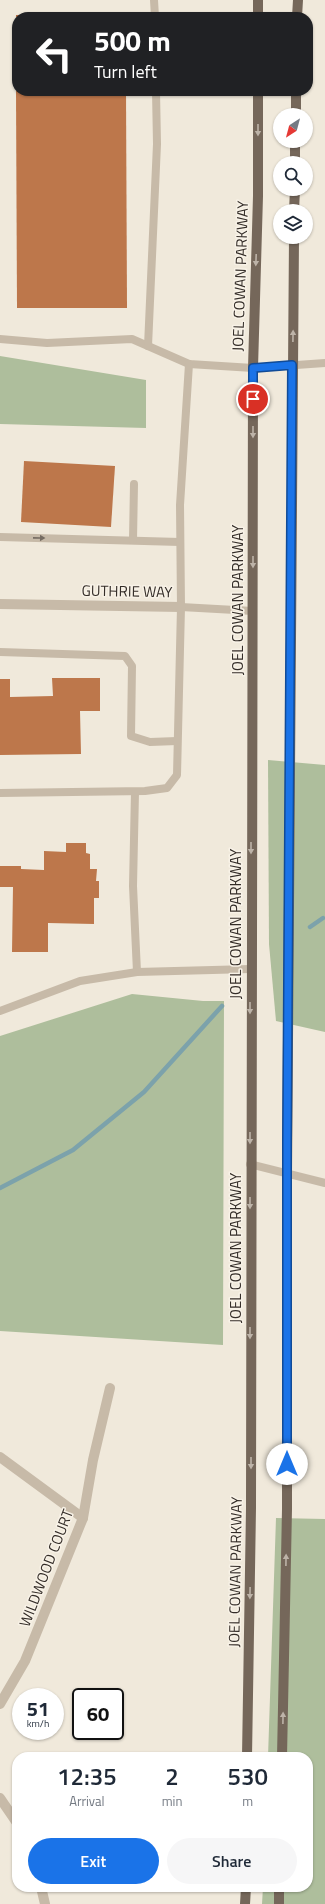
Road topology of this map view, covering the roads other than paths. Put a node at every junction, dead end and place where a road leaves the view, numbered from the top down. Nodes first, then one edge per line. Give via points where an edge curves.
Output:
1 (154, 0) edge
2 (258, 0) edge
3 (298, 0) edge
4 (155, 12) edge
5 (258, 12) edge
6 (298, 12) edge
7 (156, 96) edge
8 (258, 96) edge
9 (296, 96) edge
10 (296, 108) edge
11 (294, 244) edge
12 (0, 339) edge
13 (148, 346) junction
14 (189, 364) junction
15 (321, 364) edge
16 (292, 365) junction
17 (253, 368) junction
18 (134, 484) dead end
19 (0, 537) edge
20 (133, 540) junction
21 (180, 542) junction
22 (0, 604) edge
23 (181, 607) junction
24 (253, 611) junction
25 (0, 652) edge
26 (177, 741) junction
27 (135, 792) junction
28 (0, 793) edge
29 (250, 969) junction
30 (137, 972) junction
31 (0, 1011) edge
32 (250, 1164) junction
33 (287, 1173) junction
34 (325, 1182) edge
35 (110, 1388) dead end
36 (0, 1457) edge
37 (83, 1518) junction
38 (0, 1704) edge
39 (247, 1752) edge
40 (282, 1752) edge
41 (0, 1798) edge
42 (12, 1815) edge
43 (43, 1892) edge
44 (246, 1892) edge
45 (279, 1892) edge
46 (45, 1904) edge
47 (245, 1904) edge
48 (279, 1904) edge

1 - 4 lane
2 - 5 main road
3 - 6 main road
7 - 13 lane via 157,144
8 -> 17 main road, JOEL COWAN PARKWAY
9 - 10 main road
16 -> 11 main road
12 - 13 lane via 47,343 132,339
13 - 14 lane
14 - 17 lane
14 - 21 lane
15 - 16 lane
16 - 17 lane
16 - 33 main road
17 -> 24 main road, JOEL COWAN PARKWAY
18 - 20 lane
19 -> 20 lane
20 - 21 lane
21 - 23 lane
22 - 23 street, GUTHRIE WAY
23 - 24 lane, GUTHRIE WAY
23 - 26 lane
24 -> 29 main road, JOEL COWAN PARKWAY
25 - 26 lane via 125,656 132,666 131,736 150,742
26 - 27 lane via 177,775 167,788
27 - 28 lane
27 - 30 lane via 133,886
29 - 30 lane
29 -> 32 main road, JOEL COWAN PARKWAY
30 - 31 lane via 80,982
32 - 33 lane
32 -> 39 main road, JOEL COWAN PARKWAY via 251,1508
33 - 34 lane
40 -> 33 main road via 287,1509
35 - 37 street, WILDWOOD COURT
36 - 37 street
37 - 38 street, WILDWOOD COURT via 25,1661
41 - 42 street
43 - 46 street
44 - 47 main road
45 - 48 main road

